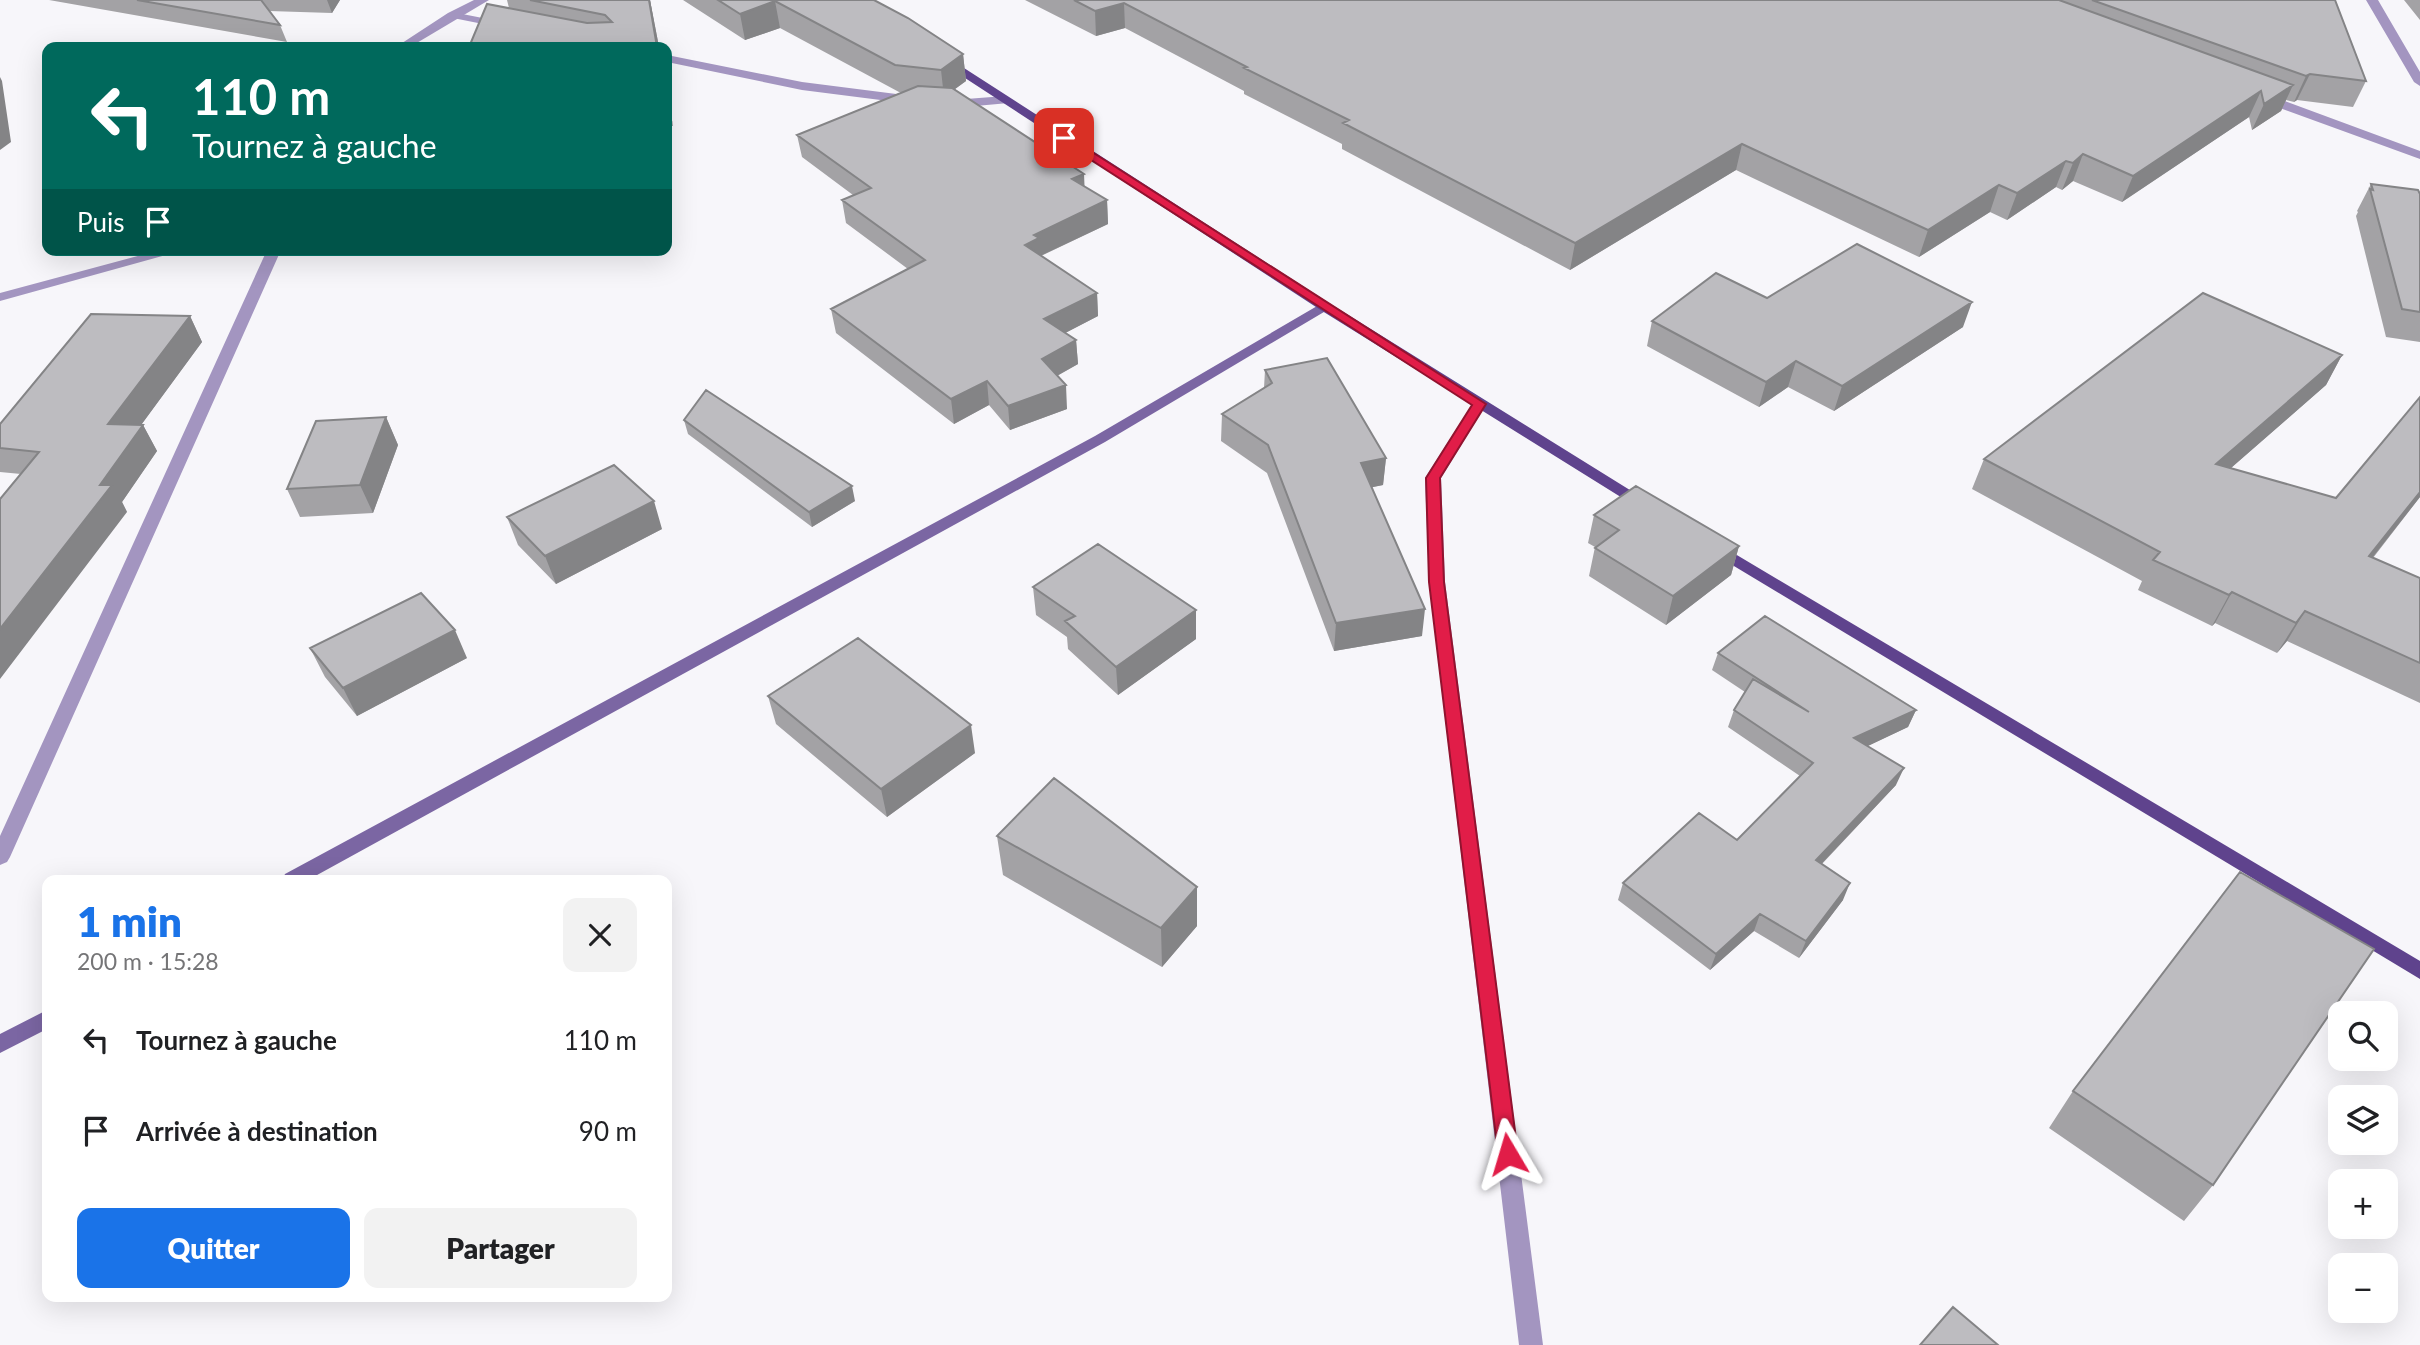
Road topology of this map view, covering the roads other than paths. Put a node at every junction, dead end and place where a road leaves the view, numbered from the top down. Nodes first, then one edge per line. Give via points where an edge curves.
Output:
1 (483, 0) edge
2 (2372, 0) edge
3 (452, 15) junction
4 (518, 28) edge
5 (410, 42) edge
6 (936, 54) edge
7 (672, 60) edge
8 (2420, 82) edge
9 (2253, 94) edge
10 (1004, 100) junction
11 (920, 101) edge
12 (942, 104) edge
13 (2420, 155) edge
14 (154, 256) edge
15 (271, 256) edge
16 (0, 297) edge
17 (1324, 306) junction
18 (1480, 404) junction
19 (1657, 512) edge
20 (1705, 540) edge
21 (0, 857) edge
22 (301, 875) edge
23 (2420, 971) edge
24 (42, 1022) edge
25 (0, 1044) edge
26 (1531, 1345) edge

1 - 3 street
2 - 8 street
3 - 4 street
3 - 5 street
6 - 10 main road
7 - 11 street via 802,86
9 - 13 street
10 - 12 street
10 - 17 main road
14 - 16 street
15 - 21 street
17 - 18 main road
17 - 22 main road via 1100,439
18 - 19 main road
18 - 26 street via 1433,478 1437,582
20 - 23 main road
24 - 25 main road

